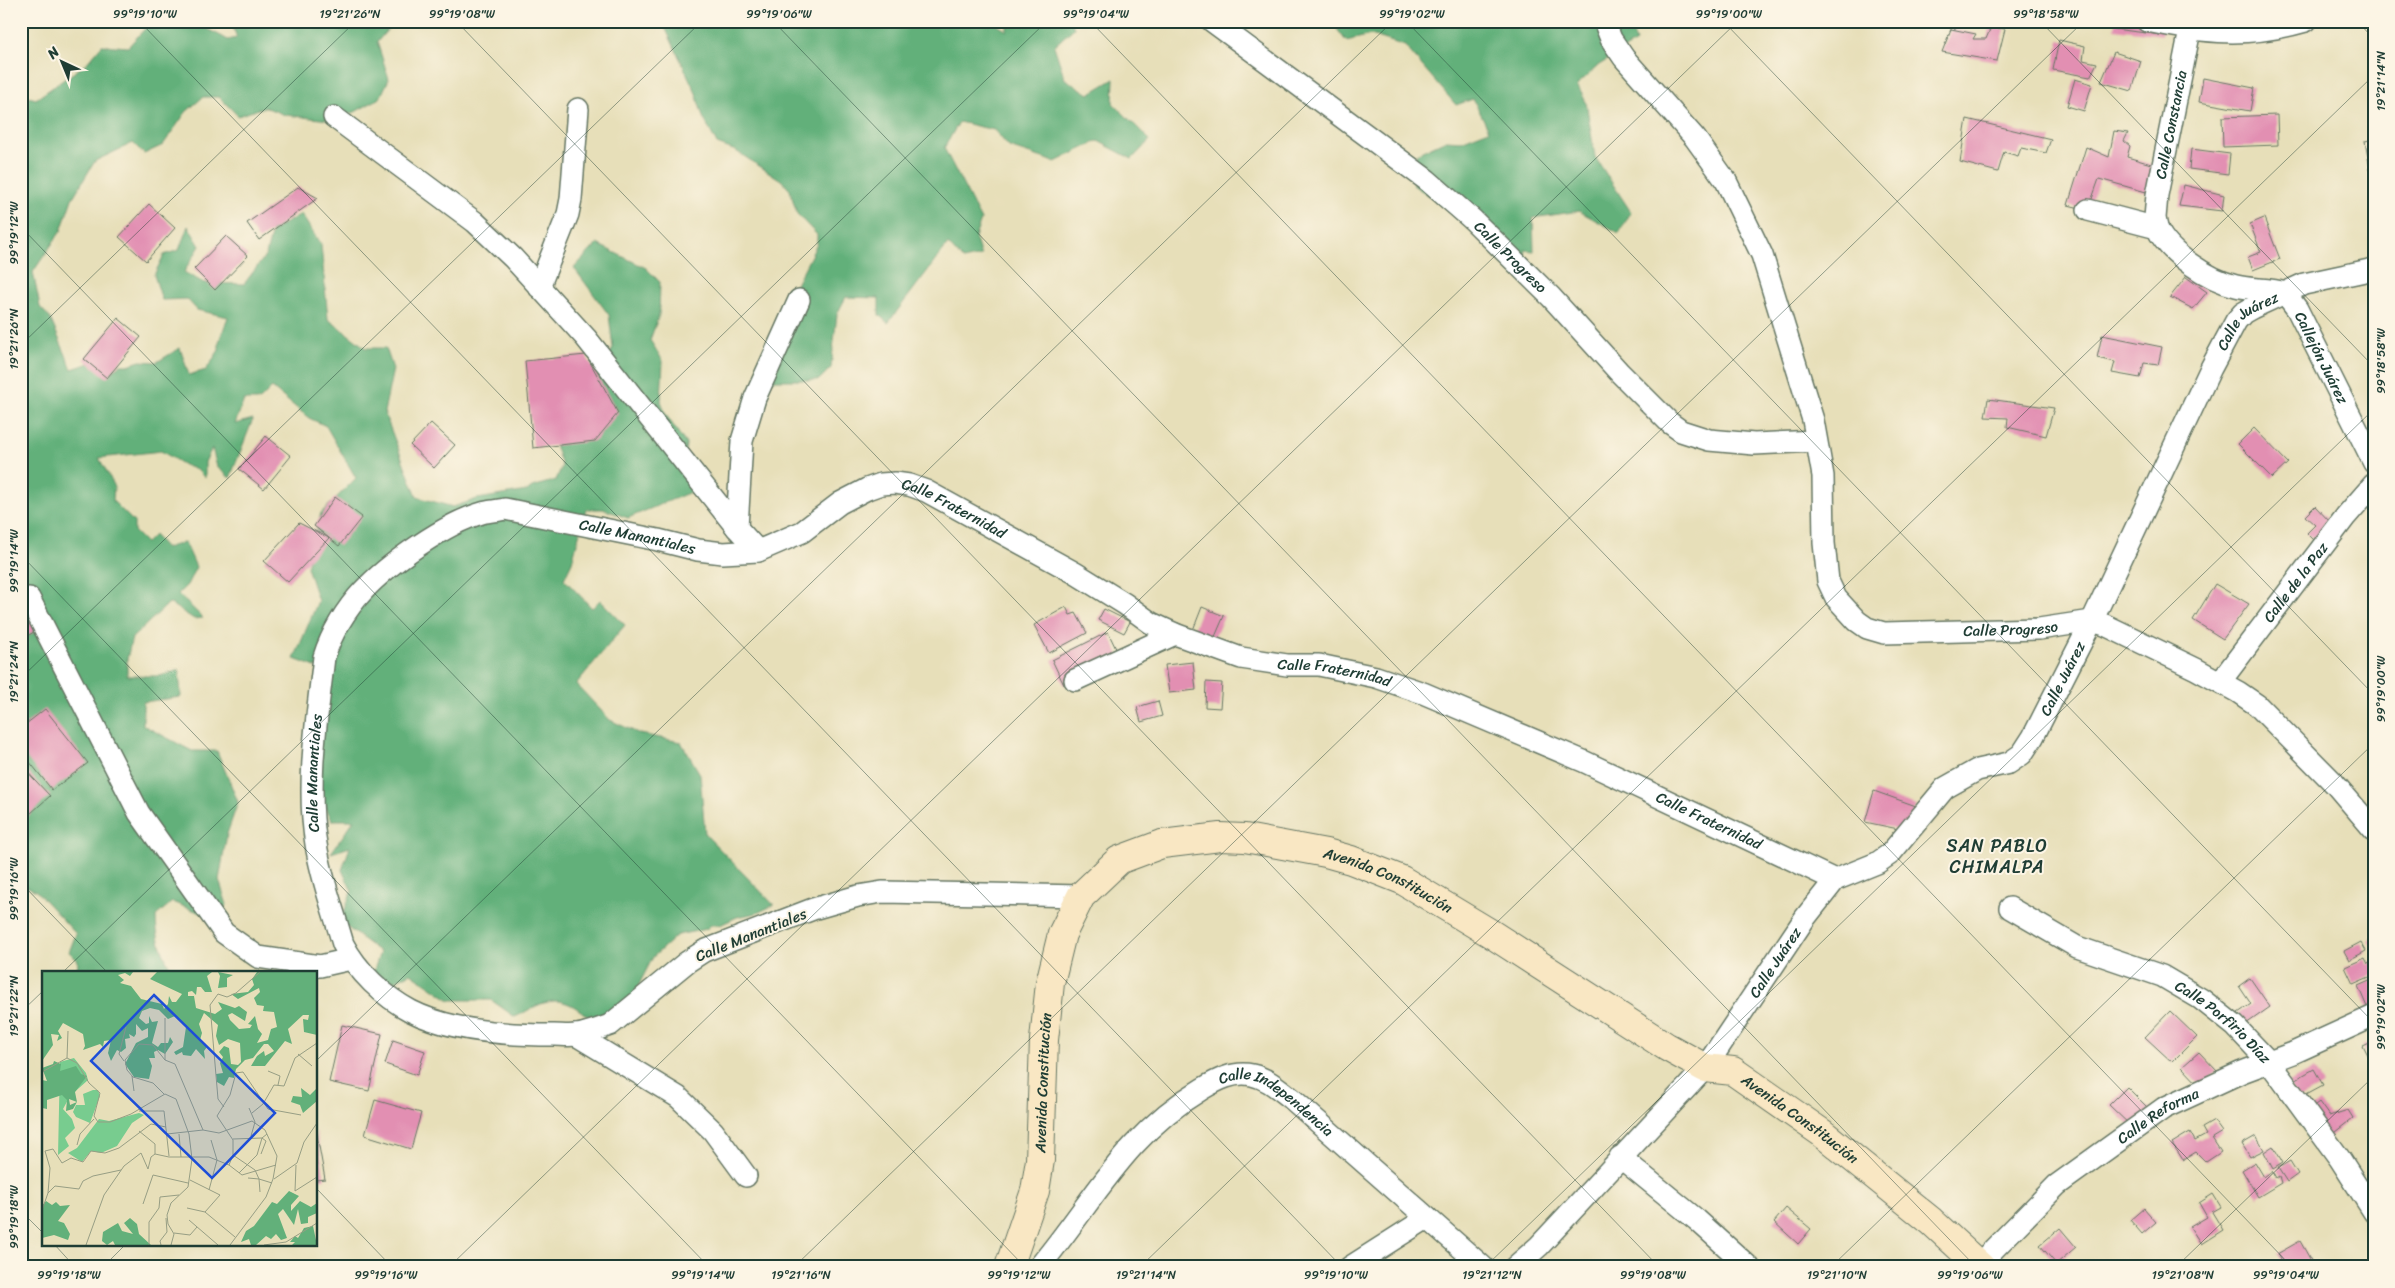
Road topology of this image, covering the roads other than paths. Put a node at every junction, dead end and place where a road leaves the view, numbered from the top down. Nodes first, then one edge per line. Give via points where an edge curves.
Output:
1 (1212, 21) edge
2 (1604, 21) edge
3 (2147, 21) edge
4 (2306, 21) edge
5 (2189, 26) edge
6 (578, 109) dead end
7 (334, 117) dead end
8 (2088, 210) dead end
9 (2158, 228) junction
10 (2374, 269) edge
11 (540, 287) junction
12 (2285, 293) junction
13 (799, 300) dead end
14 (1816, 441) junction
15 (2374, 463) edge
16 (2374, 484) edge
17 (840, 504) joint
18 (737, 528) junction
19 (758, 551) junction
20 (29, 598) dead end
21 (2092, 621) junction
22 (1175, 634) junction
23 (1075, 680) dead end
24 (2220, 682) junction
25 (2374, 830) edge
26 (1835, 880) junction
27 (1081, 896) junction
28 (2010, 908) dead end
29 (351, 960) junction
30 (2374, 1016) edge
31 (576, 1035) junction
32 (2268, 1062) junction
33 (1705, 1068) junction
34 (1620, 1157) junction
35 (746, 1176) dead end
36 (2374, 1212) edge
37 (1426, 1218) junction
38 (1978, 1266) edge
39 (1010, 1267) edge
40 (1039, 1267) edge
41 (1350, 1267) edge
42 (1483, 1267) edge
43 (1515, 1267) edge
44 (1749, 1267) edge

1 - 14 street, Calle Progreso via 1427,180 1473,220 1551,297 1620,373 1681,431 1709,440 1754,444
2 - 14 street, Calle Progreso via 1624,58 1695,138 1726,181 1762,255 1813,420
3 - 5 street
4 - 5 street via 2248,33
5 - 9 street, Calle Constancia via 2157,195 2155,218
6 - 11 street via 570,207
7 - 11 street via 475,222
8 - 9 street
9 - 12 street via 2162,240 2182,259 2225,283
10 - 12 street, Calle Juárez via 2304,284
11 - 18 street via 586,338
12 - 15 street, Callejón Juárez via 2297,309
12 - 21 street, Calle Juárez via 2243,313 2232,326
13 - 18 street via 755,398 742,441
14 - 21 street, Calle Progreso via 1823,476 1828,581 1836,598 1867,628 1884,633 2039,629
16 - 24 street, Calle de la Paz
17 - 19 street, Calle Manantiales via 802,532
17 - 22 street, Calle Fraternidad via 882,484 895,483 926,491 1075,573 1151,623
18 - 19 street
19 - 29 street, Calle Manantiales via 723,553 698,550 504,509 481,513 454,524 416,548 362,592 332,634 324,657 315,736 312,813 316,844
20 - 29 street via 140,813 224,933 258,957 320,966
21 - 24 street, Calle Progreso
21 - 26 street, Calle Juárez via 2022,754 2009,763 1977,770 1959,779 1934,801 1890,854 1877,863
22 - 23 street
22 - 26 street, Calle Fraternidad via 1240,658 1287,665 1319,665 1376,677 1423,693 1583,761
24 - 25 street, Calle Progreso via 2257,705 2334,783
26 - 33 street, Calle Juárez via 1805,918
27 - 31 street, Calle Manantiales via 882,892 858,896 813,909 704,951 610,1025
27 - 33 main road, Avenida Constitución via 1119,860 1162,844 1220,837 1326,853 1402,880
27 - 39 main road, Avenida Constitución via 1062,934 1050,983 1044,1040 1040,1160 1035,1191
28 - 32 street, Calle Porfirio Díaz via 2077,947 2162,976 2178,985 2235,1026
29 - 31 street, Calle Manantiales via 411,1011 461,1028 526,1036
30 - 32 street, Calle Reforma
31 - 35 street via 678,1097 713,1131
32 - 36 street, Calle Porfirio Díaz via 2340,1159
32 - 38 street, Calle Reforma via 2172,1104 2147,1120 2057,1185
33 - 34 street
33 - 38 main road, Avenida Constitución via 1732,1071 1793,1112 1931,1221
34 - 43 street via 1539,1246
34 - 44 street
37 - 40 street, Calle Independencia via 1276,1087 1252,1075 1233,1075 1218,1079 1185,1099 1144,1133 1118,1162
37 - 41 street
37 - 42 street, Calle Independencia

